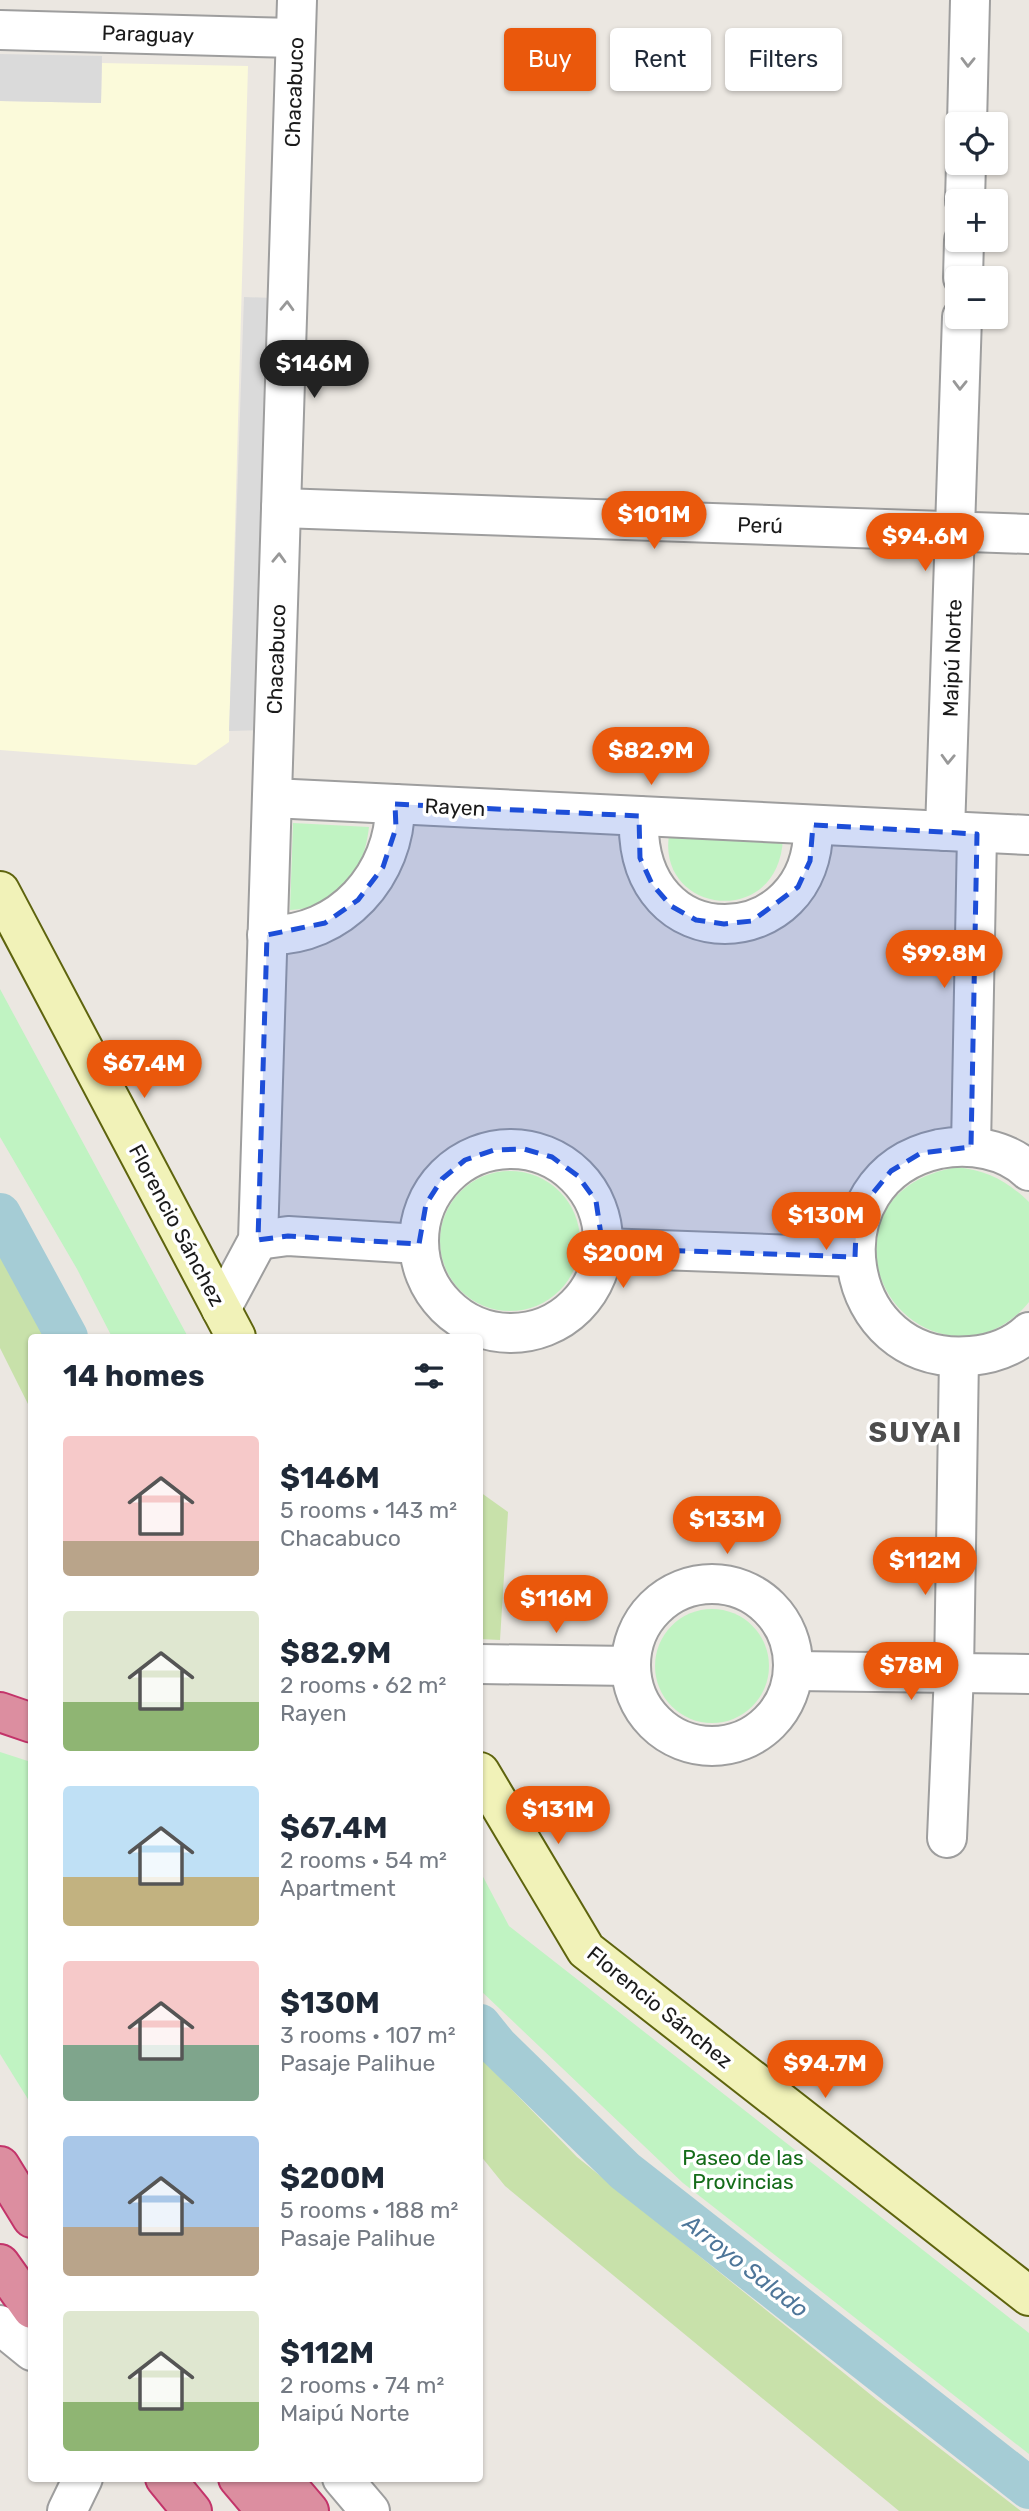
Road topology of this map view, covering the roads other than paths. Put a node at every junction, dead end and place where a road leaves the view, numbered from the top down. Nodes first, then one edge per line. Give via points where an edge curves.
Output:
1 (297, 0) edge
2 (970, 0) edge
3 (0, 30) edge
4 (295, 38) junction
5 (967, 112) edge
6 (962, 329) edge
7 (281, 508) junction
8 (957, 532) junction
9 (1029, 534) edge
10 (272, 797) junction
11 (396, 804) junction
12 (639, 816) junction
13 (813, 825) junction
14 (961, 833) junction
15 (1029, 835) edge
16 (0, 891) edge
17 (267, 935) junction
18 (971, 1147) junction
19 (1029, 1171) edge
20 (258, 1240) junction
21 (419, 1244) junction
22 (603, 1248) junction
23 (855, 1257) junction
24 (229, 1323) edge
25 (1029, 1332) edge
26 (959, 1357) junction
27 (483, 1664) edge
28 (631, 1666) junction
29 (794, 1671) junction
30 (954, 1673) junction
31 (1029, 1674) edge
32 (0, 1712) edge
33 (28, 1722) edge
34 (483, 1777) edge
35 (947, 1838) dead end
36 (0, 2159) edge
37 (0, 2166) edge
38 (28, 2181) edge
39 (28, 2212) edge
40 (0, 2263) edge
41 (1029, 2296) edge
42 (28, 2303) edge
43 (0, 2325) edge
44 (28, 2347) edge
45 (81, 2482) edge
46 (168, 2482) edge
47 (241, 2482) edge
48 (284, 2482) edge
49 (345, 2482) edge
50 (67, 2511) edge
51 (192, 2511) edge
52 (266, 2511) edge
53 (309, 2511) edge
54 (370, 2511) edge

1 - 4 street, Chacabuco
2 -> 5 street
3 - 4 street, Paraguay
7 -> 4 street, Chacabuco
6 -> 8 street, Maipú Norte
7 - 8 street, Perú
10 -> 7 street, Chacabuco
8 - 9 street, Perú
8 -> 14 street, Maipú Norte
10 - 11 street, Rayen
10 - 17 street, Chacabuco
11 - 12 street, Rayen
11 - 17 street via 396,828 383,867 358,900 325,923 286,935
12 - 13 street, Rayen
12 - 13 street via 640,858 652,884 671,906 696,920 724,924 752,920 778,907 798,887 810,861
13 - 14 street, Rayen
14 - 15 street, Rayen
14 - 18 street, Maipú Norte
16 - 24 street, Florencio Sánchez
17 - 20 street, Chacabuco
18 - 19 street via 989,1149
18 - 23 street via 921,1153 891,1171 868,1199 856,1232
20 - 21 street via 288,1236
20 - 24 street, Chacabuco
21 - 22 street via 421,1263 433,1291 453,1313 479,1328 510,1334 541,1329 568,1315 589,1292 602,1263
21 - 22 street via 426,1204 442,1179 465,1160 494,1150 524,1149 552,1157 578,1176 596,1201
22 - 23 street
23 - 26 street via 866,1301 888,1330 918,1349
25 - 26 street via 1020,1341 988,1354
26 - 30 street
27 - 28 street
28 - 29 street via 638,1699 653,1722 676,1738 702,1747 729,1745 755,1735 776,1717 790,1693
28 - 29 street via 633,1645 644,1621 661,1601 684,1588 710,1584 736,1587 760,1599 779,1617 790,1640
29 - 30 street
30 - 31 street
30 - 35 street
32 - 33 highway
34 - 41 street, Florencio Sánchez via 586,1950
36 - 38 highway
37 - 39 highway
40 - 42 highway
43 - 44 street
45 - 50 street
46 - 51 highway
47 - 52 highway
48 - 53 highway
49 - 54 street

